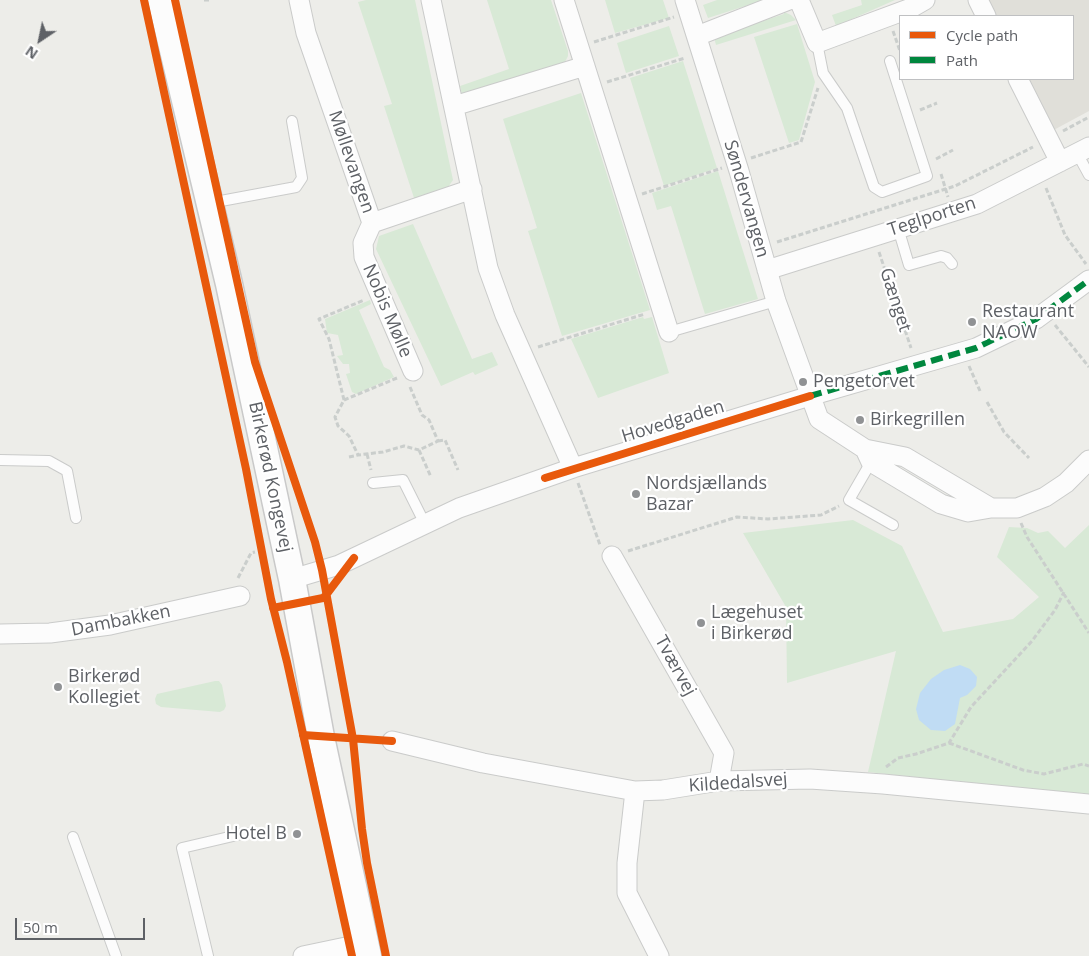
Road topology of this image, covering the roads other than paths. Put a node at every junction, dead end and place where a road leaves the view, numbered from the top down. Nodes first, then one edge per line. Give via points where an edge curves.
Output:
1 (161, 0) edge
2 (299, 0) edge
3 (431, 0) edge
4 (564, 0) edge
5 (789, 0) edge
6 (799, 0) edge
7 (926, 0) edge
8 (978, 0) edge
9 (687, 6) edge
10 (986, 15) edge
11 (817, 43) junction
12 (700, 45) junction
13 (890, 61) dead end
14 (585, 66) junction
15 (1019, 80) edge
16 (454, 106) junction
17 (292, 121) dead end
18 (1083, 150) edge
19 (1060, 162) junction
20 (1089, 175) edge
21 (472, 188) junction
22 (209, 203) junction
23 (372, 223) junction
24 (898, 228) junction
25 (952, 264) dead end
26 (767, 270) junction
27 (1089, 280) edge
28 (776, 301) junction
29 (669, 332) joint
30 (405, 374) road end
31 (810, 396) junction
32 (868, 455) junction
33 (0, 460) edge
34 (1089, 460) edge
35 (573, 468) junction
36 (373, 483) dead end
37 (76, 518) dead end
38 (425, 524) junction
39 (893, 525) dead end
40 (612, 556) road end
41 (292, 579) junction
42 (234, 597) road end
43 (0, 634) edge
44 (392, 741) dead end
45 (719, 781) junction
46 (635, 791) junction
47 (1089, 804) edge
48 (246, 833) dead end
49 (73, 837) dead end
50 (366, 949) edge
51 (116, 956) edge
52 (208, 956) edge
53 (303, 956) edge
54 (659, 956) edge

1 - 22 main road, Birkerød Kongevej
2 - 23 street, Møllevangen via 306,33
3 - 16 street
4 - 14 street
5 - 12 street
6 - 11 street
7 - 11 street
8 - 10 street
9 - 12 street, Søndervangen
11 - 13 lane via 823,73 847,108 874,187 882,192 927,176
12 - 26 street, Søndervangen
14 - 16 street
14 - 29 street
15 - 19 street
16 - 21 street
17 - 22 lane via 302,178 296,187
18 - 19 street, Teglporten
18 - 20 lane
19 - 24 street, Teglporten via 977,204
21 - 23 street, Møllevangen
21 - 35 street via 488,268 504,315
22 - 41 main road, Birkerød Kongevej
23 - 30 street, Nobis Mølle via 363,243 364,257 380,293
24 - 25 lane via 909,265 941,256
24 - 26 street, Teglporten
26 - 28 street, Søndervangen
27 - 31 street, Hovedgaden via 1036,319 976,348
28 - 29 lane
28 - 31 street, Søndervangen
31 - 32 street, Søndervangen via 818,419
31 - 35 street, Hovedgaden
32 - 34 street via 905,457 991,508 1017,508 1045,497 1066,483
32 - 39 lane via 849,500
33 - 37 lane via 49,462 67,470
35 - 38 street, Hovedgaden via 459,508
36 - 38 lane via 403,480
38 - 41 street, Hovedgaden via 339,565
40 - 45 street, Tværvej via 724,753
41 - 50 main road, Birkerød Kongevej
42 - 43 street, Dambakken via 110,625 50,633
44 - 46 street, Kildedalsvej via 483,763
45 - 46 street, Kildedalsvej
45 - 47 street, Kildedalsvej via 810,779
46 - 54 street via 627,894
48 - 52 lane via 182,848
49 - 51 lane
50 - 53 street

